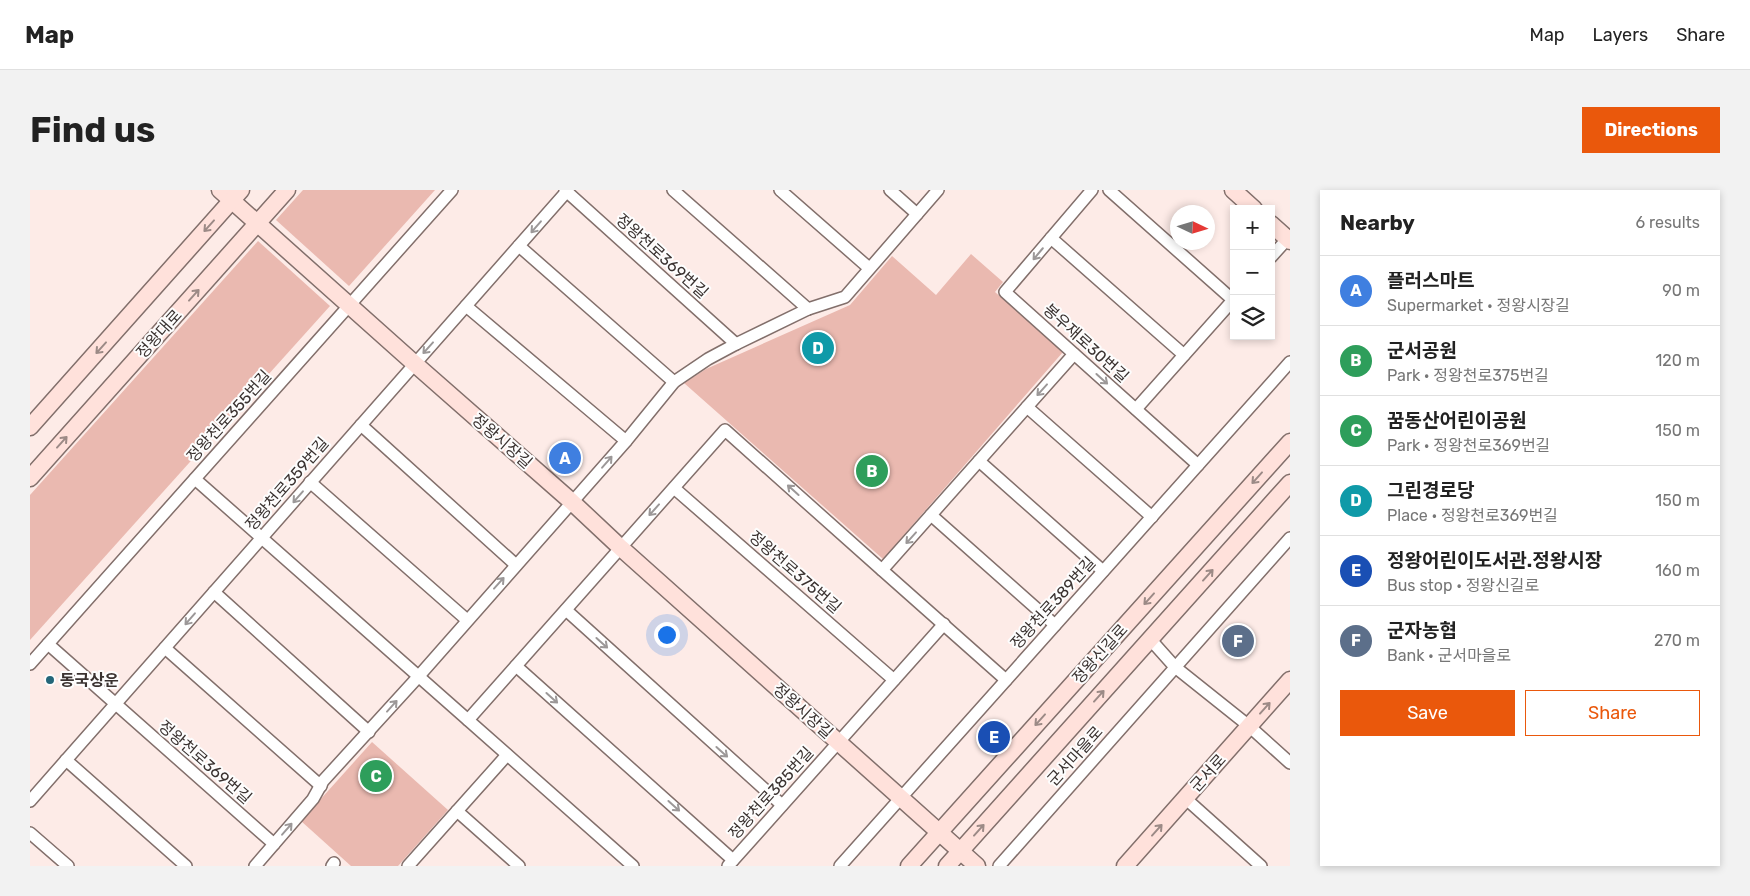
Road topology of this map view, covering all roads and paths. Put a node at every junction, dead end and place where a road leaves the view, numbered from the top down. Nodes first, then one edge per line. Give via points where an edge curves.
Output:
1 (287, 190) edge
2 (452, 190) edge
3 (673, 190) edge
4 (780, 190) edge
5 (890, 190) edge
6 (938, 190) edge
7 (1092, 190) edge
8 (1108, 190) edge
9 (1233, 190) edge
10 (566, 191) edge
11 (231, 194) edge
12 (1250, 205) edge
13 (917, 214) junction
14 (257, 224) junction
15 (1275, 227) edge
16 (1051, 238) junction
17 (1289, 239) edge
18 (519, 246) junction
19 (1275, 253) edge
20 (869, 268) junction
21 (1230, 297) edge
22 (1230, 303) edge
23 (349, 305) junction
24 (466, 306) junction
25 (808, 309) junction
26 (736, 344) junction
27 (1074, 354) junction
28 (1184, 355) junction
29 (1290, 362) edge
30 (414, 364) junction
31 (674, 382) junction
32 (1027, 407) junction
33 (1136, 409) junction
34 (361, 425) junction
35 (30, 427) edge
36 (626, 441) junction
37 (1290, 442) edge
38 (979, 461) junction
39 (1198, 465) junction
40 (30, 478) edge
41 (195, 479) junction
42 (310, 482) junction
43 (1290, 483) edge
44 (674, 488) junction
45 (572, 502) junction
46 (931, 515) junction
47 (1152, 517) junction
48 (261, 538) junction
49 (1290, 538) edge
50 (621, 548) junction
51 (516, 565) junction
52 (882, 570) junction
53 (1104, 571) junction
54 (214, 592) junction
55 (566, 610) junction
56 (466, 620) junction
57 (944, 624) junction
58 (1055, 625) junction
59 (1150, 639) junction
60 (48, 644) junction
61 (165, 648) junction
62 (30, 664) edge
63 (516, 666) junction
64 (1176, 667) junction
65 (418, 677) junction
66 (894, 680) junction
67 (1006, 680) junction
68 (1290, 680) edge
69 (115, 704) junction
70 (468, 720) junction
71 (1249, 726) junction
72 (369, 732) junction
73 (838, 742) junction
74 (507, 755) junction
75 (66, 760) junction
76 (1290, 763) edge
77 (321, 786) junction
78 (901, 798) junction
79 (1185, 798) junction
80 (30, 800) edge
81 (782, 805) junction
82 (458, 811) junction
83 (30, 833) edge
84 (939, 833) junction
85 (274, 844) junction
86 (960, 851) junction
87 (731, 863) edge
88 (68, 866) edge
89 (186, 866) edge
90 (255, 866) edge
91 (409, 866) edge
92 (519, 866) edge
93 (633, 866) edge
94 (840, 866) edge
95 (909, 866) edge
96 (947, 866) edge
97 (977, 866) edge
98 (999, 866) edge
99 (1125, 866) edge
100 (1261, 866) edge

1 - 14 street, 정왕대로
2 - 23 street, 정왕천로355번길
3 - 25 street
4 - 20 street
5 - 13 street
6 - 13 street
7 - 16 street, 봉우재로30번길
8 - 21 street
9 - 12 street
10 -> 18 street, 정왕천로359번길
10 - 26 street, 정왕천로369번길
11 - 14 street, 정왕시장길
11 -> 35 street
13 - 20 street
14 - 23 street, 정왕시장길
40 -> 14 street, 정왕대로
15 - 17 street
16 -> 27 street, 봉우재로30번길 via 1005,292
16 - 28 street
17 - 19 street
18 - 24 street, 정왕천로359번길
18 - 31 street
20 - 25 street via 845,297
22 - 28 street
23 - 30 street, 정왕시장길
23 - 41 street, 정왕천로355번길
24 -> 30 street, 정왕천로359번길
24 - 36 street
25 - 26 street
26 - 31 street
27 -> 32 street
27 -> 33 street, 봉우재로30번길
28 - 33 street
29 - 39 street, 정왕천로389번길
30 - 34 street, 정왕천로359번길
30 - 45 street, 정왕시장길
31 - 36 street
32 - 38 street
32 - 47 street
33 - 39 street, 봉우재로30번길
34 - 42 street, 정왕천로359번길
34 - 51 street
45 -> 36 street
37 -> 84 street, 정왕신길로
38 - 46 street
38 - 53 street
39 - 47 street, 정왕천로389번길
41 - 48 street
41 - 60 street, 정왕천로355번길
42 -> 48 street, 정왕천로359번길
42 - 56 street
59 -> 43 street, 정왕신길로
44 -> 50 street
52 -> 44 street via 726,430
44 - 66 street, 정왕천로375번길
45 - 50 street, 정왕시장길
45 - 51 street
46 -> 52 street
46 - 58 street
47 - 53 street, 정왕천로389번길
48 - 54 street, 정왕천로359번길
48 - 65 street
49 - 64 street, 군서마을로
50 - 55 street
50 - 73 street, 정왕시장길
56 -> 51 street
52 - 57 street
53 - 58 street, 정왕천로389번길
54 -> 61 street, 정왕천로359번길
54 - 72 street
55 - 63 street
55 -> 81 street
56 - 65 street
57 - 66 street, 정왕시장길
57 - 67 street
58 - 67 street, 정왕천로389번길
59 - 64 street
86 -> 59 street, 정왕신길로
60 - 62 street, 정왕천로355번길
60 - 69 street, 정왕천로369번길
61 - 69 street, 정왕천로359번길
61 - 77 street
63 - 70 street
63 -> 87 street
64 - 71 street
64 - 98 street, 군서마을로
65 - 70 street
72 -> 65 street
66 - 73 street, 정왕시장길
67 - 78 street, 정왕천로389번길
71 -> 68 street, 군서로
69 - 75 street, 정왕천로359번길
69 - 85 street, 정왕천로369번길
70 - 74 street
71 - 76 street
71 - 79 street, 군서로
72 - 77 street
73 - 78 street, 정왕시장길
73 - 81 street, 정왕천로385번길
74 - 82 street
74 - 93 street
75 - 80 street, 정왕천로359번길
75 - 89 street
85 -> 77 street
78 - 84 street, 정왕시장길
78 - 94 street, 정왕천로389번길
99 -> 79 street, 군서로
79 - 100 street
81 - 87 street, 정왕천로385번길
82 - 91 street
82 - 92 street
83 - 88 street
84 - 86 street, 정왕시장길
84 - 95 street, 정왕신길로
85 - 90 street
86 - 96 street, 정왕신길로
86 - 97 street, 정왕시장길

